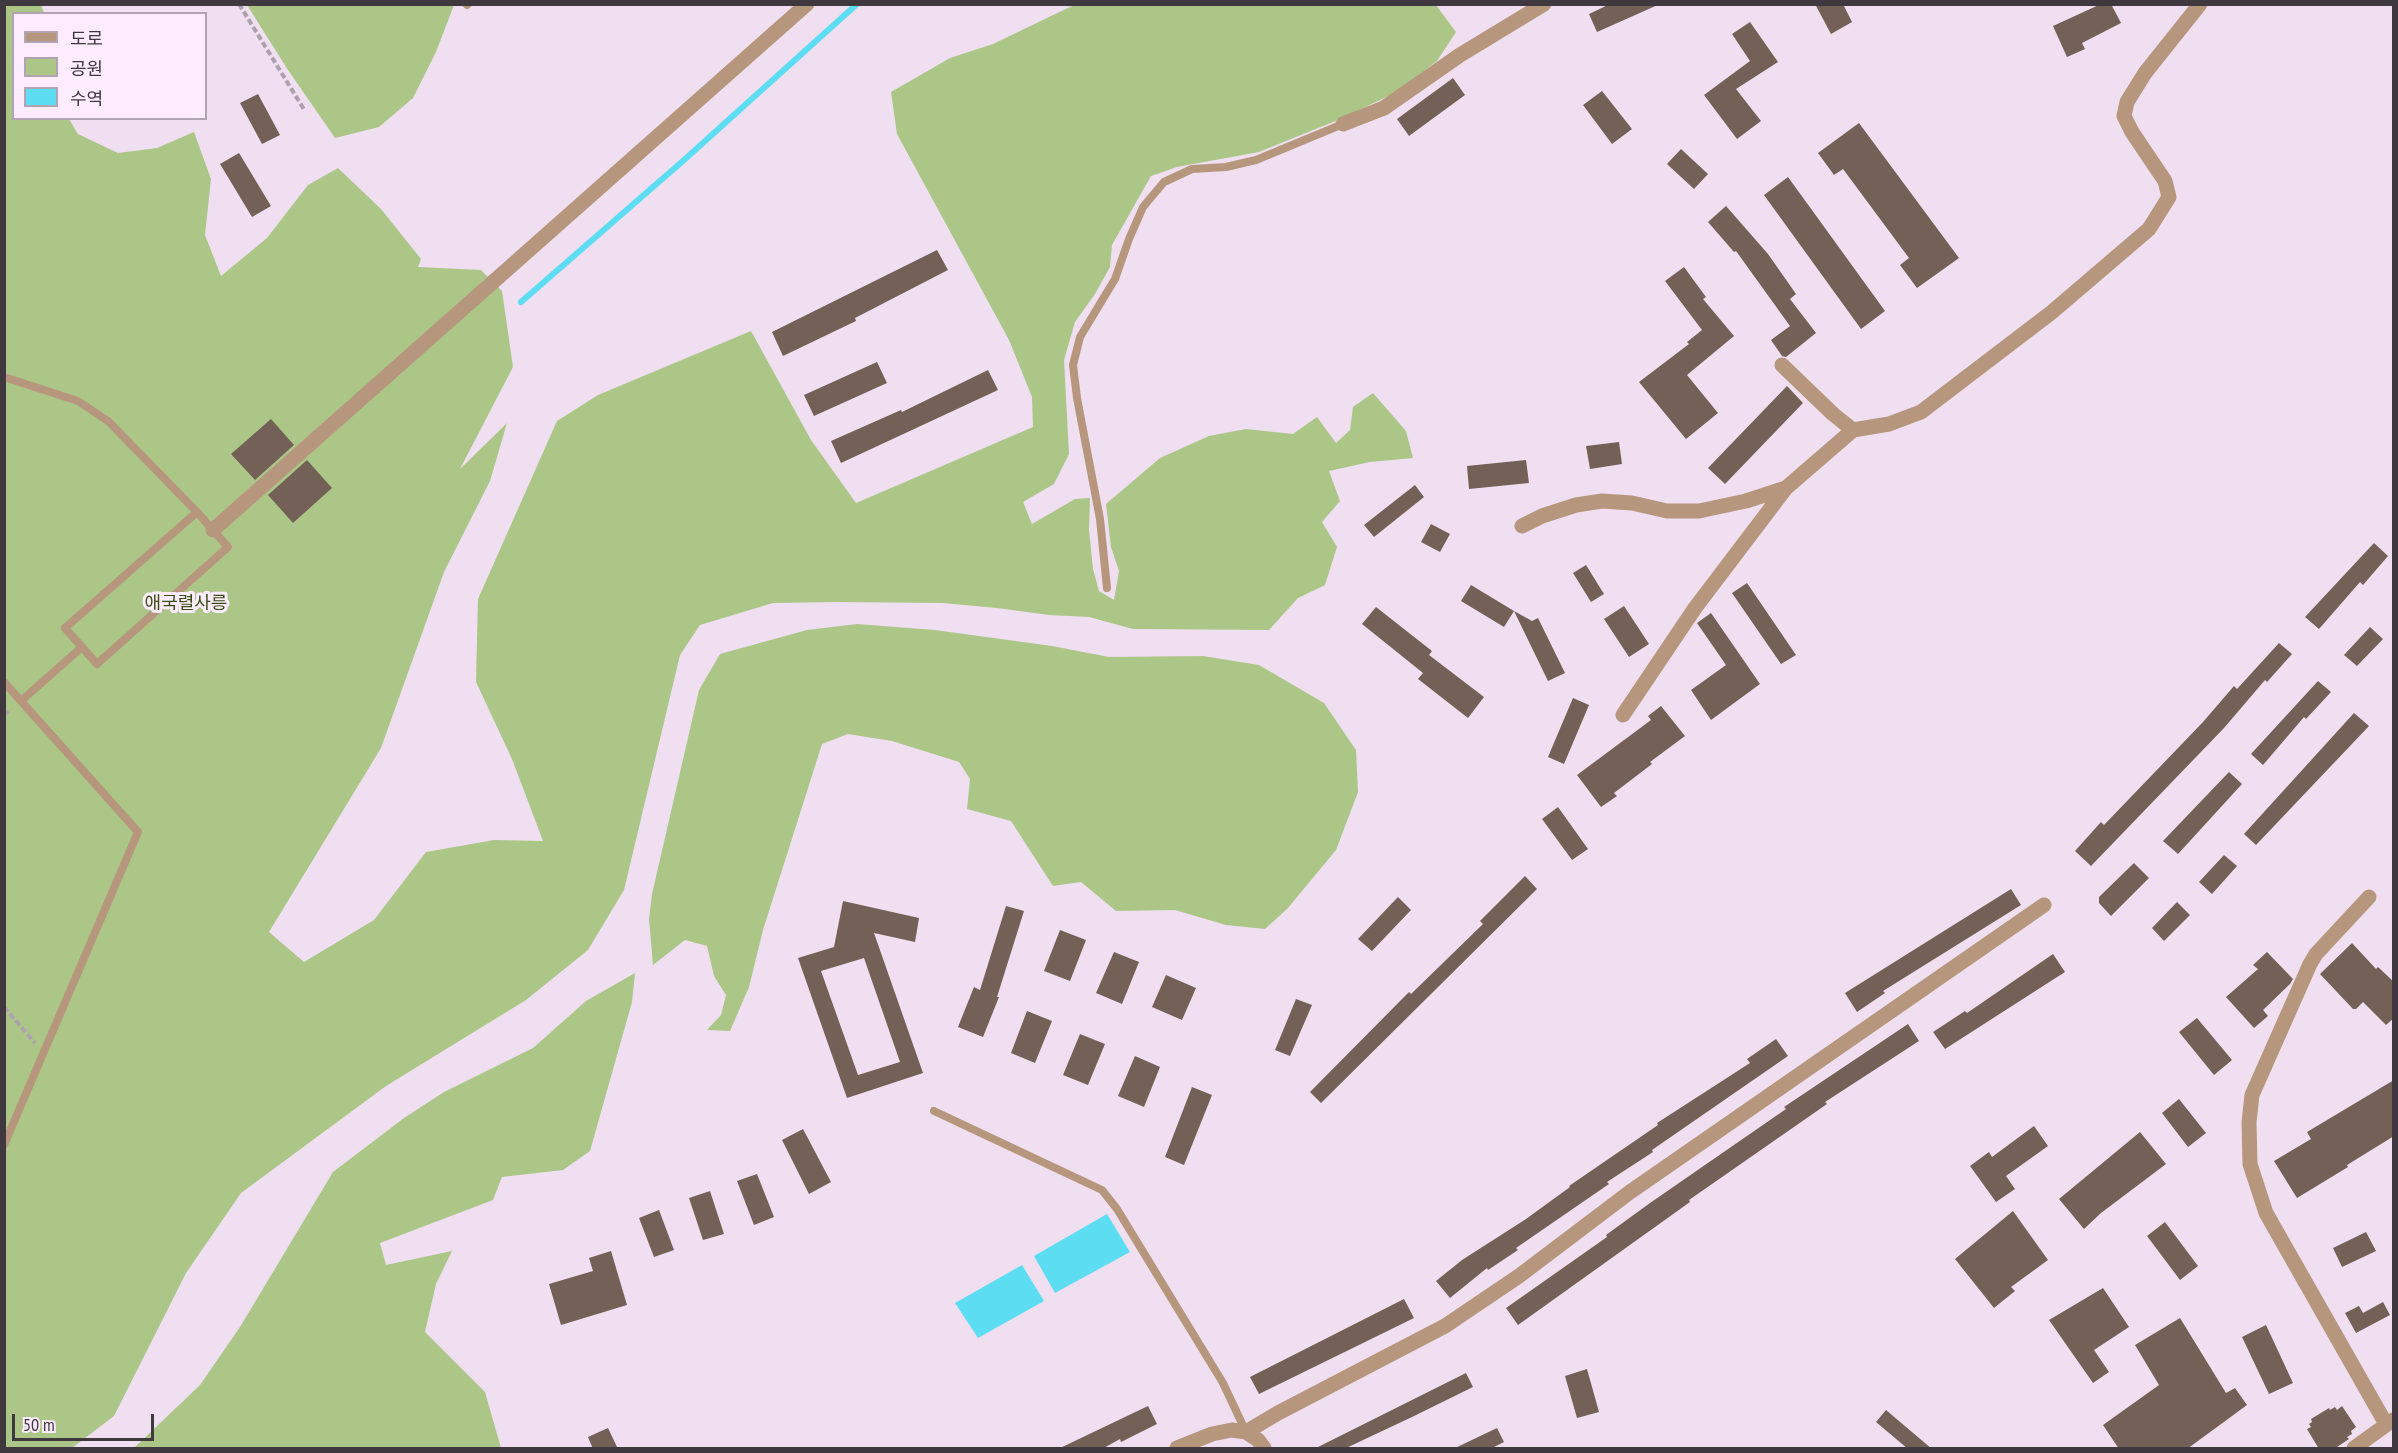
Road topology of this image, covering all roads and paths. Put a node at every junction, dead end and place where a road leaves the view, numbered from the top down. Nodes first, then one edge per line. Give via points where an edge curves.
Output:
1 (239, 4) edge
2 (807, 4) edge
3 (1544, 4) edge
4 (2200, 4) edge
5 (305, 111) dead end
6 (1343, 124) joint
7 (1782, 365) dead end
8 (4, 377) edge
9 (1853, 430) junction
10 (1786, 488) junction
11 (196, 512) junction
12 (1521, 526) dead end
13 (213, 530) junction
14 (1107, 588) dead end
15 (82, 647) junction
16 (4, 682) edge
17 (21, 701) junction
18 (1623, 714) dead end
19 (2369, 897) dead end
20 (2044, 905) dead end
21 (4, 1007) edge
22 (44, 1053) junction
23 (934, 1111) dead end
24 (4, 1145) edge
25 (2390, 1422) edge
26 (1246, 1432) junction
27 (1177, 1449) edge
28 (1264, 1449) edge
29 (2354, 1449) edge

1 - 5 path
2 - 13 street
3 - 6 street via 1460,55 1384,108
4 - 9 street via 2127,102 2124,116 2165,181 2169,197 2149,229 2052,312 1921,412 1889,424
6 - 14 lane via 1256,160 1192,169 1164,182 1143,207 1115,279 1080,337 1073,365 1100,519
7 - 9 street
8 - 11 lane via 78,401 108,421
9 - 10 street
10 - 12 street via 1699,511 1667,511 1602,501 1576,505
10 - 18 street via 1695,609
11 - 13 lane
11 - 15 lane via 65,628
13 - 15 lane via 228,547 97,664
15 - 17 lane
16 - 17 lane
17 - 22 lane via 138,832
19 - 25 street via 2310,964 2252,1095 2250,1164 2266,1213
20 - 26 street via 1630,1192 1445,1326
21 - 22 path
22 - 24 lane
23 - 26 lane via 1102,1190 1223,1383
25 - 29 street
26 - 27 street via 1212,1434
26 - 28 street

